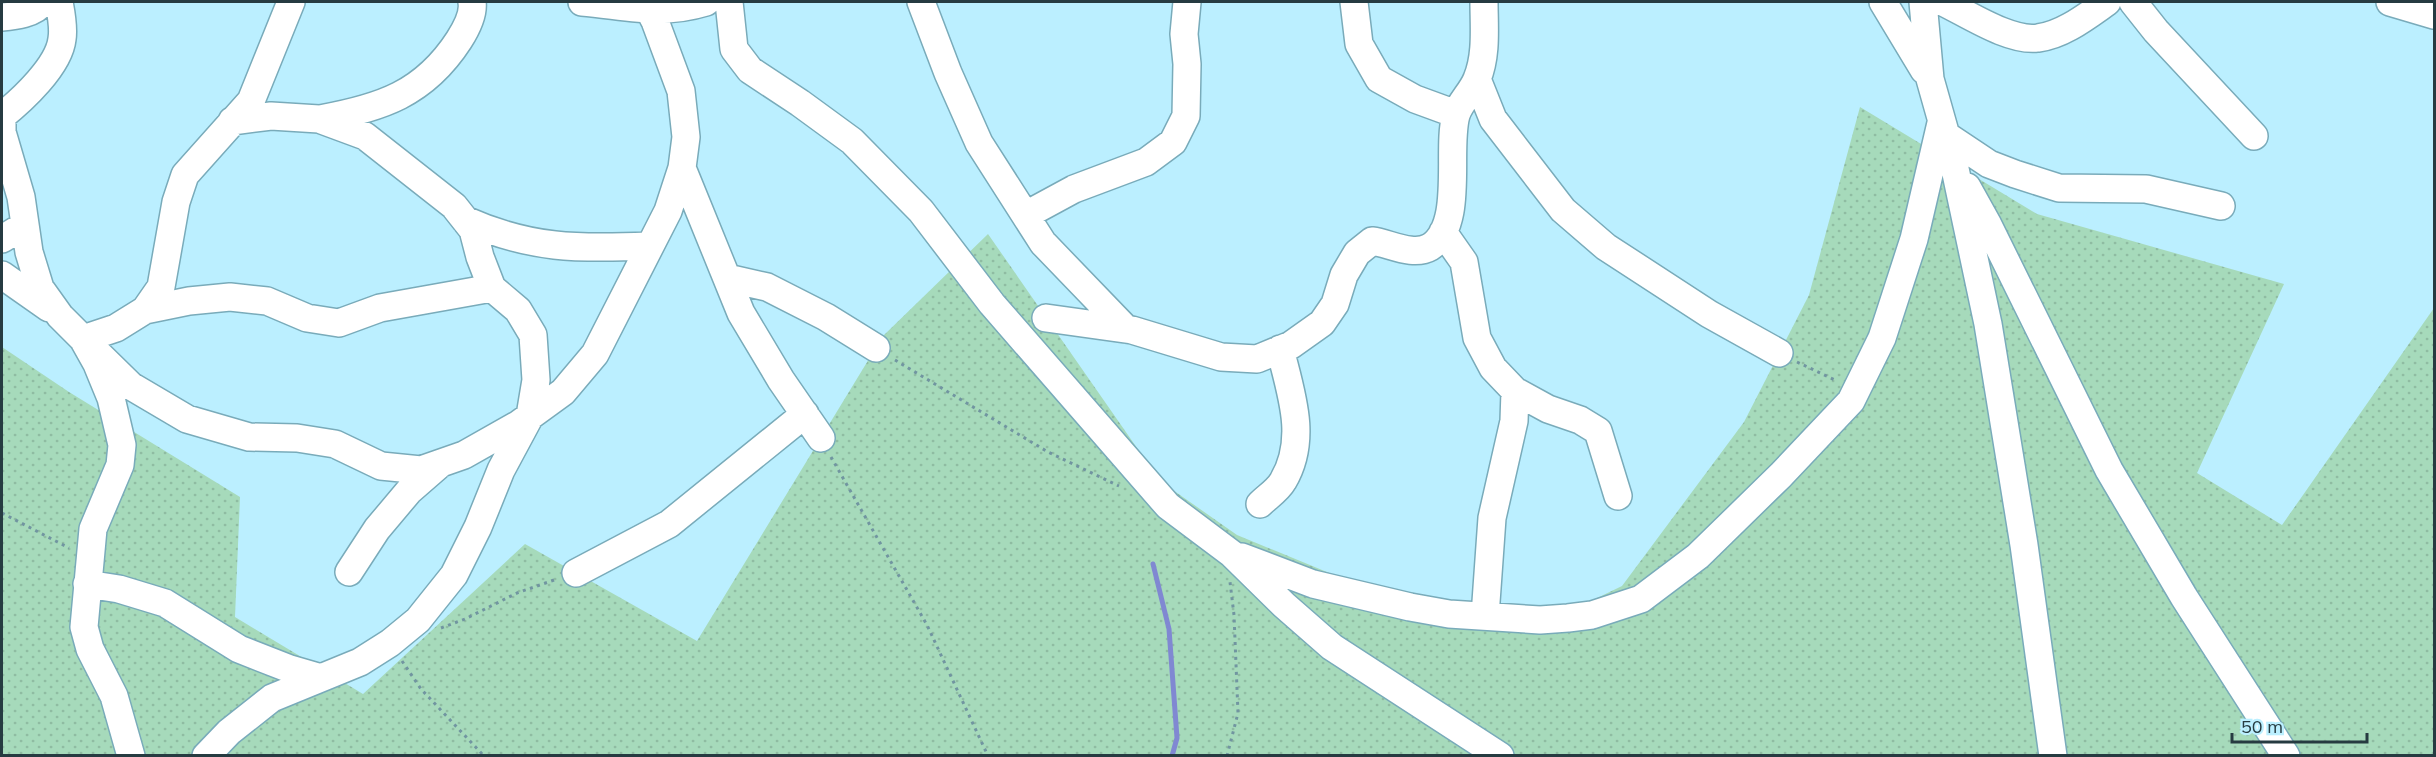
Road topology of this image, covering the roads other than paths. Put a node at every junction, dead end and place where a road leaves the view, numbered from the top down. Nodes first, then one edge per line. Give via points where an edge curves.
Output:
1 (43, 2) edge
2 (59, 2) edge
3 (291, 2) edge
4 (472, 2) edge
5 (582, 2) edge
6 (706, 2) edge
7 (729, 2) edge
8 (921, 2) edge
9 (1187, 2) edge
10 (1354, 2) edge
11 (1484, 2) edge
12 (1883, 2) edge
13 (1923, 2) edge
14 (1943, 2) edge
15 (2107, 2) edge
16 (2133, 2) edge
17 (2390, 2) edge
18 (648, 6) edge
19 (2434, 15) edge
20 (2, 17) edge
21 (1930, 79) junction
22 (1477, 80) junction
23 (1456, 114) junction
24 (2, 118) edge
25 (319, 119) junction
26 (232, 121) junction
27 (1943, 129) junction
28 (2254, 136) dead end
29 (1953, 164) junction
30 (682, 168) junction
31 (2221, 206) dead end
32 (1026, 215) junction
33 (465, 220) junction
34 (25, 225) junction
35 (1443, 232) junction
36 (2, 239) edge
37 (648, 246) junction
38 (2, 275) edge
39 (727, 278) junction
40 (492, 288) junction
41 (145, 310) junction
42 (60, 316) junction
43 (1046, 318) dead end
44 (1126, 329) junction
45 (83, 339) junction
46 (876, 348) road end
47 (1280, 350) junction
48 (1779, 353) road end
49 (1515, 391) junction
50 (805, 414) junction
51 (530, 416) junction
52 (821, 438) road end
53 (441, 463) junction
54 (1618, 496) dead end
55 (1260, 504) dead end
56 (1232, 554) junction
57 (88, 572) junction
58 (349, 572) dead end
59 (576, 573) road end
60 (1485, 616) junction
61 (431, 632) road end
62 (395, 652) junction
63 (321, 678) junction
64 (131, 756) edge
65 (206, 756) edge
66 (1500, 756) edge
67 (2053, 756) edge
68 (2286, 756) edge

1 - 20 street via 18,16
2 - 24 street via 62,41 48,69
3 - 26 street via 251,100
4 - 25 street via 463,34 447,58 411,91 364,111
5 - 18 street
6 - 18 street via 682,9
7 - 56 street via 734,49 750,70 852,141 921,211 992,304 1168,506
8 - 32 street via 979,143
9 - 32 street via 1186,116 1173,142 1146,162 1074,189
10 - 23 street via 1359,44 1379,79 1415,99
11 - 22 street via 1484,53
12 - 21 street
13 - 21 street
14 - 15 street via 2009,34 2037,39 2058,32
16 - 28 street
17 - 19 street
18 - 30 street via 681,90 686,137
21 - 27 street
22 - 23 street
22 - 48 street via 1493,119 1563,210 1606,247 1709,314
23 - 35 street via 1452,146 1454,194
24 - 34 street
25 - 26 street via 272,116
25 - 33 street via 365,136 454,206
26 - 41 street via 185,175 176,202 161,287
27 - 29 street
27 - 31 street via 1989,164 2060,188 2146,189
27 - 60 street via 1882,338 1851,401 1698,556 1641,599 1592,615 1568,618
29 - 67 street via 1988,324 2026,556
29 - 68 street via 1987,223 2109,470 2184,597
30 - 37 street via 668,211
30 - 39 street
32 - 44 street via 1043,243
33 - 37 street via 495,234 547,246
33 - 40 street via 473,230
34 - 36 street
34 - 42 street via 40,288
35 - 47 street via 1429,248 1408,250 1372,241 1358,253 1322,323
35 - 49 street via 1464,262 1477,338 1493,368
37 - 51 street via 595,354 563,392
38 - 42 street
39 - 46 street via 767,287
39 - 50 street via 741,313
40 - 41 street via 380,308 339,322 307,318 267,301 230,297
40 - 51 street via 518,310 533,335 536,380
41 - 45 street via 116,328
42 - 45 street
43 - 44 street
44 - 47 street via 1221,357 1257,359
45 - 53 street via 131,387 187,418 249,436 335,444 381,466 421,470
45 - 57 street via 111,398 122,446 120,465 93,529
47 - 55 street via 1297,422 1293,456 1283,482
49 - 54 street via 1598,431
49 - 60 street via 1514,421 1492,518
50 - 52 street
50 - 59 street via 669,524
51 - 53 street via 464,455
51 - 62 street via 454,575
53 - 58 street via 409,491 377,529
56 - 60 street via 1313,584 1376,600 1449,614
56 - 66 street via 1332,647
57 - 63 street via 119,588 165,603 239,649
57 - 64 street via 84,627 90,649 114,696
61 - 62 street
62 - 63 street
63 - 65 street via 272,698

